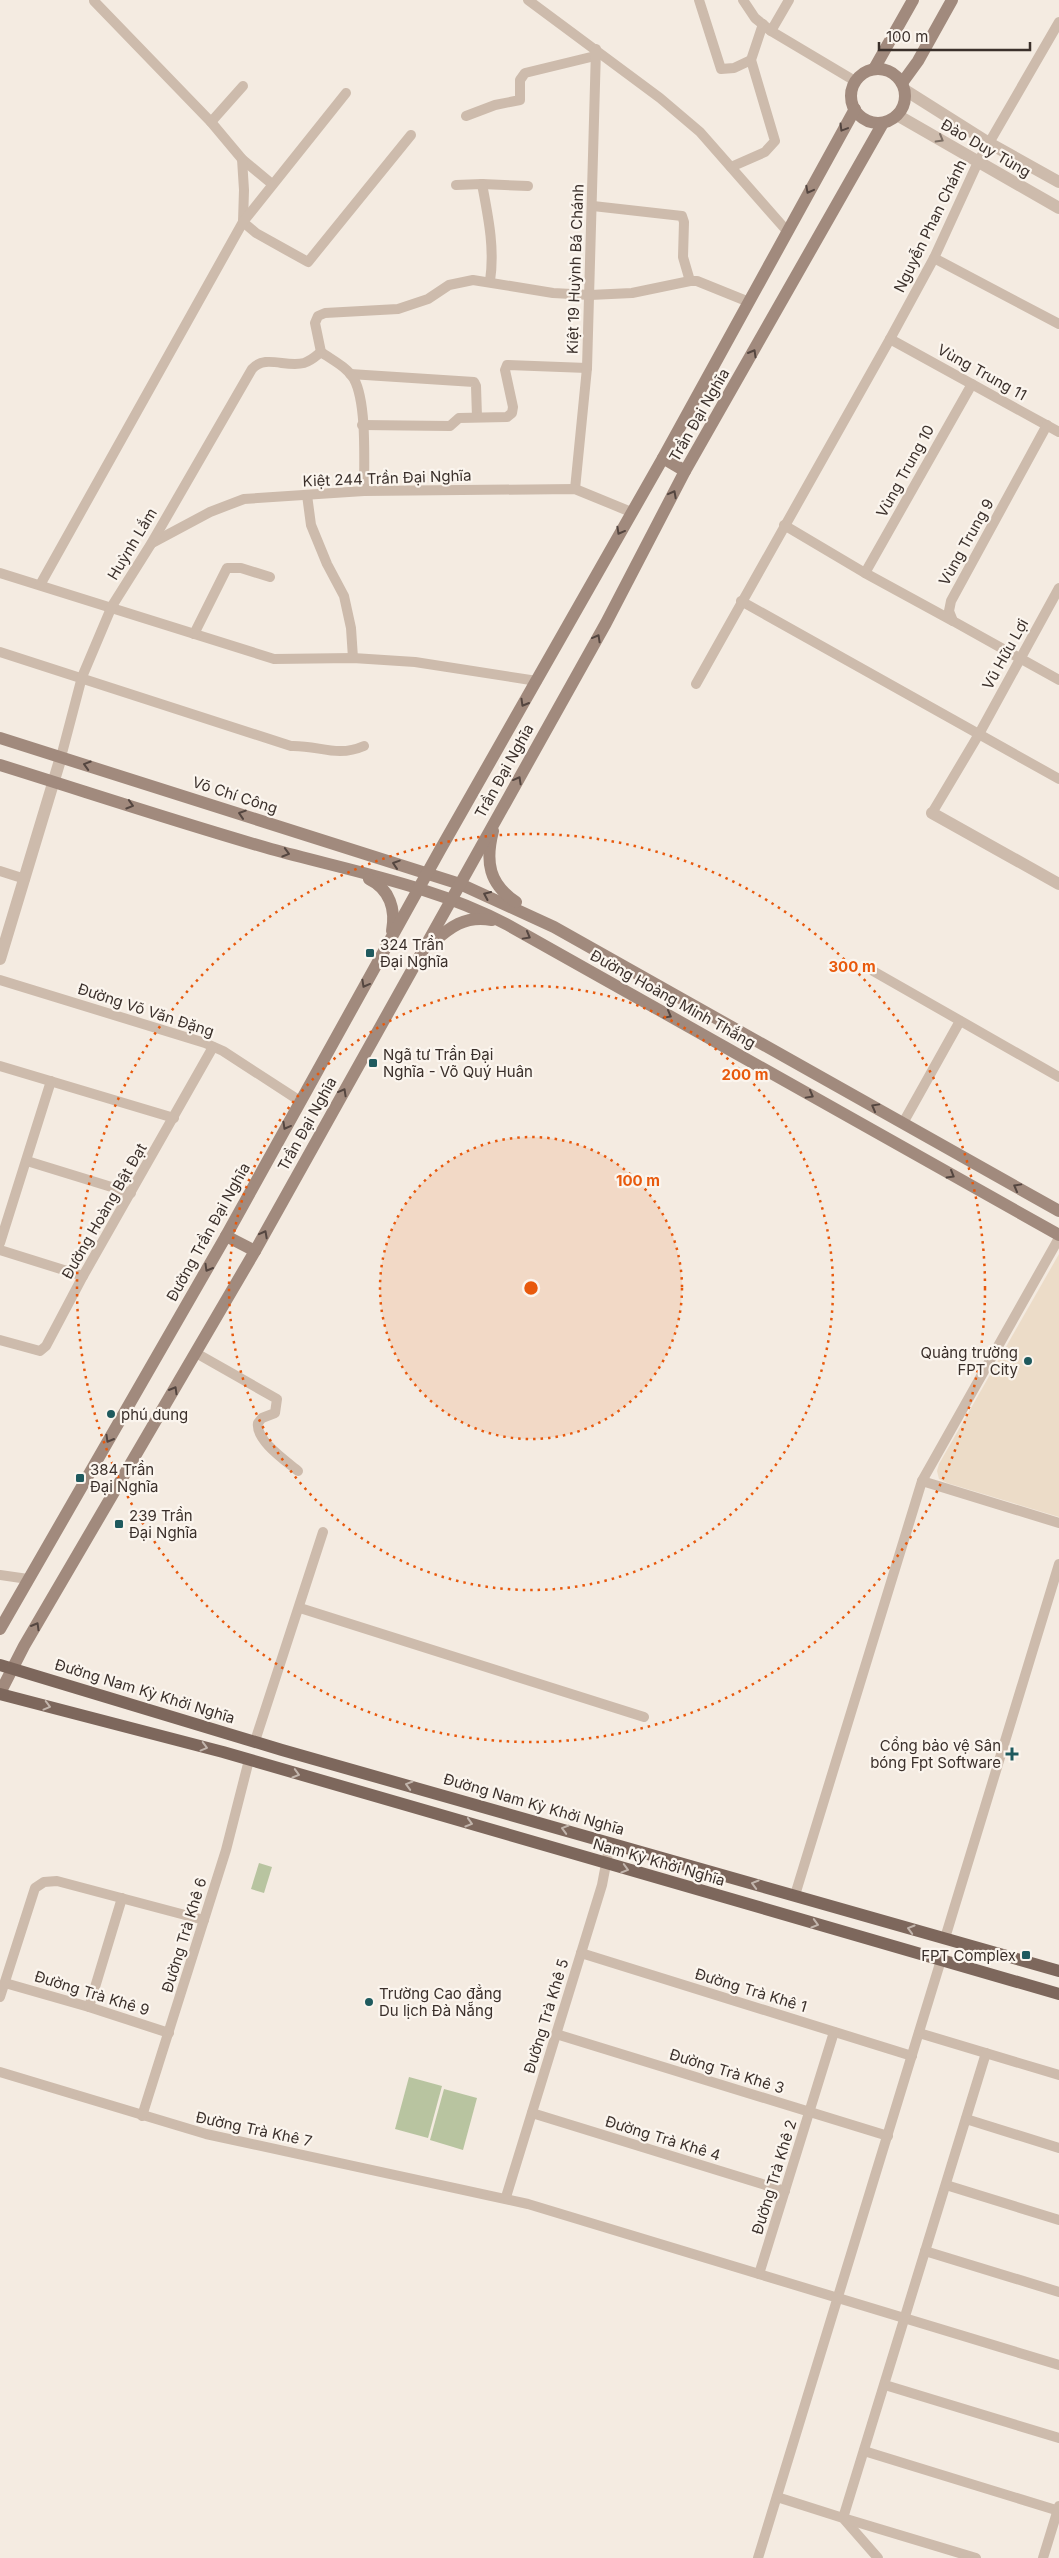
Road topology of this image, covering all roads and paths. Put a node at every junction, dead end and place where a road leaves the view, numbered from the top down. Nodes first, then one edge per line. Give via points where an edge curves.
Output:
1 (528, 0) edge
2 (700, 0) edge
3 (743, 0) edge
4 (789, 0) edge
5 (913, 0) edge
6 (952, 0) edge
7 (94, 1) edge
8 (1059, 22) edge
9 (767, 28) junction
10 (596, 53) junction
11 (751, 60) junction
12 (874, 69) junction
13 (855, 81) junction
14 (243, 86) dead end
15 (903, 87) junction
16 (346, 93) dead end
17 (854, 109) junction
18 (897, 115) junction
19 (466, 116) dead end
20 (211, 122) junction
21 (883, 123) junction
22 (411, 135) dead end
23 (989, 143) junction
24 (242, 159) junction
25 (978, 162) junction
26 (730, 167) junction
27 (1059, 182) edge
28 (272, 184) junction
29 (482, 184) junction
30 (456, 185) dead end
31 (528, 186) dead end
32 (593, 206) junction
33 (1059, 208) edge
34 (243, 222) junction
35 (787, 231) junction
36 (934, 258) junction
37 (690, 280) junction
38 (490, 282) junction
39 (590, 295) junction
40 (748, 302) junction
41 (1059, 324) edge
42 (890, 339) junction
43 (321, 352) junction
44 (587, 368) junction
45 (350, 374) junction
46 (972, 384) junction
47 (477, 417) junction
48 (362, 425) junction
49 (1047, 425) junction
50 (1059, 432) edge
51 (663, 458) junction
52 (685, 471) junction
53 (575, 489) junction
54 (364, 490) junction
55 (307, 495) junction
56 (631, 512) junction
57 (784, 525) junction
58 (151, 544) junction
59 (0, 572) edge
60 (865, 573) junction
61 (270, 577) dead end
62 (40, 585) junction
63 (1059, 588) edge
64 (741, 601) junction
65 (112, 606) junction
66 (954, 621) junction
67 (194, 634) junction
68 (0, 652) edge
69 (353, 658) junction
70 (1020, 658) junction
71 (82, 677) junction
72 (1059, 680) edge
73 (537, 681) junction
74 (696, 684) dead end
75 (979, 734) junction
76 (0, 738) edge
77 (364, 746) dead end
78 (63, 752) junction
79 (0, 765) edge
80 (1059, 779) edge
81 (54, 781) junction
82 (500, 811) junction
83 (932, 813) joint
84 (440, 850) joint
85 (0, 871) edge
86 (358, 873) junction
87 (427, 873) junction
88 (25, 879) junction
89 (460, 884) junction
90 (1059, 884) edge
91 (418, 889) junction
92 (451, 899) junction
93 (508, 925) junction
94 (554, 926) junction
95 (389, 942) junction
96 (422, 953) junction
97 (0, 959) edge
98 (873, 971) dead end
99 (0, 980) edge
100 (960, 1021) junction
101 (213, 1047) junction
102 (0, 1066) edge
103 (1059, 1077) edge
104 (51, 1081) junction
105 (300, 1102) junction
106 (174, 1118) junction
107 (903, 1123) junction
108 (892, 1141) junction
109 (27, 1161) junction
110 (132, 1193) junction
111 (1059, 1211) edge
112 (226, 1236) junction
113 (1059, 1237) edge
114 (0, 1243) edge
115 (0, 1250) edge
116 (255, 1252) junction
117 (83, 1276) junction
118 (0, 1340) edge
119 (196, 1353) junction
120 (298, 1471) dead end
121 (922, 1481) junction
122 (1059, 1523) edge
123 (323, 1532) dead end
124 (1059, 1564) edge
125 (0, 1575) edge
126 (28, 1579) junction
127 (300, 1608) junction
128 (0, 1628) edge
129 (0, 1665) edge
130 (13, 1669) junction
131 (0, 1693) edge
132 (644, 1717) dead end
133 (255, 1741) junction
134 (249, 1760) junction
135 (610, 1842) junction
136 (606, 1864) junction
137 (795, 1895) junction
138 (122, 1898) junction
139 (204, 1920) junction
140 (945, 1938) junction
141 (582, 1953) junction
142 (941, 1960) junction
143 (1059, 1971) edge
144 (5, 1983) junction
145 (1059, 1994) edge
146 (0, 1997) edge
147 (89, 2006) junction
148 (834, 2032) junction
149 (920, 2032) junction
150 (169, 2033) junction
151 (556, 2034) junction
152 (986, 2053) junction
153 (912, 2056) junction
154 (0, 2072) edge
155 (1059, 2075) edge
156 (810, 2112) junction
157 (532, 2113) junction
158 (142, 2116) junction
159 (966, 2119) junction
160 (888, 2136) junction
161 (1059, 2148) edge
162 (946, 2185) junction
163 (785, 2191) junction
164 (506, 2197) junction
165 (1059, 2220) edge
166 (925, 2251) junction
167 (759, 2274) junction
168 (1059, 2292) edge
169 (838, 2298) junction
170 (905, 2318) junction
171 (1059, 2365) edge
172 (885, 2384) junction
173 (1059, 2438) edge
174 (864, 2451) junction
175 (777, 2497) junction
176 (1059, 2509) edge
177 (843, 2518) junction
178 (758, 2558) edge
179 (878, 2558) edge
180 (976, 2558) edge
181 (1043, 2558) edge

1 - 10 street
2 - 11 street via 721,69 734,68
3 - 9 street via 755,18
4 - 9 street
5 - 12 main road
6 - 15 main road
7 - 20 street
8 - 23 street, Nguyễn Phan Chánh
9 - 11 street
9 - 13 street
10 - 19 street via 526,73 520,80 520,100 495,104
10 - 26 street via 660,98 700,132
10 - 32 street, Kiệt 19 Huỳnh Bá Chánh
11 - 26 street via 775,138 765,152
12 - 13 main road
12 - 15 main road via 894,73
13 - 17 main road via 851,98
14 - 20 street
15 - 18 main road via 904,106
15 - 23 street, Đào Duy Tùng
16 - 28 street
17 - 21 main road via 865,120
17 -> 35 main road, Trần Đại Nghĩa
18 - 21 main road
18 -> 25 street, Đào Duy Tùng
20 - 24 street
52 -> 21 main road, Trần Đại Nghĩa
22 - 34 street via 308,262
23 - 25 street, Nguyễn Phan Chánh
23 - 27 street, Đào Duy Tùng
24 - 28 street
24 - 34 street
25 - 33 street, Đào Duy Tùng
25 - 36 street, Nguyễn Phan Chánh
26 - 35 street
28 - 34 street
29 - 30 street
29 - 31 street
29 - 38 street via 492,241
32 - 37 street via 682,216 683,257
32 - 39 street, Kiệt 19 Huỳnh Bá Chánh
34 - 62 street
35 - 40 main road, Trần Đại Nghĩa
36 - 41 street
36 - 42 street, Nguyễn Phan Chánh
37 - 39 street via 632,293
37 - 40 street
38 - 39 street via 553,293
38 - 43 street via 473,280 449,285 428,299 398,309 325,313 318,316 315,323
39 - 44 street, Kiệt 19 Huỳnh Bá Chánh
40 - 51 main road, Trần Đại Nghĩa
42 - 46 street, Vùng Trung 11
42 - 57 street, Nguyễn Phan Chánh
43 - 45 street
43 - 58 street, Huỳnh Lắm via 302,364 258,362
44 - 47 street via 507,365 512,414 507,417
44 - 53 street, Kiệt 19 Huỳnh Bá Chánh
45 - 47 street via 474,382
45 - 48 street via 360,400
46 - 49 street, Vùng Trung 11
46 - 60 street, Vùng Trung 10
47 - 48 street via 458,418 450,426
48 - 54 street
49 - 50 street, Vùng Trung 11
49 - 66 street, Vùng Trung 9 via 951,601 949,611
51 - 52 main road
51 - 56 main road, Trần Đại Nghĩa
82 -> 52 main road, Trần Đại Nghĩa via 606,623
53 - 54 street, Kiệt 244 Trần Đại Nghĩa
53 - 56 street, Kiệt 244 Trần Đại Nghĩa
54 - 55 street, Kiệt 244 Trần Đại Nghĩa
55 - 58 street, Kiệt 244 Trần Đại Nghĩa via 244,499 210,512
55 - 69 street via 311,525 326,564 344,596
56 -> 73 main road, Trần Đại Nghĩa
57 - 60 street
57 - 64 street, Nguyễn Phan Chánh
58 - 65 street, Huỳnh Lắm
59 - 62 street
60 - 66 street
61 - 67 street via 241,568 227,568
62 - 65 street
63 - 70 street, Vũ Hữu Lợi
64 - 74 street, Nguyễn Phan Chánh
64 - 75 street
65 - 67 street
65 - 71 street, Huỳnh Lắm
66 - 70 street
67 - 69 street via 274,659
68 - 71 street
69 - 73 street via 449,666
70 - 72 street
70 - 75 street, Vũ Hữu Lợi
71 - 77 street via 291,746 342,753
71 - 78 street, Huỳnh Lắm
73 -> 84 main road, Trần Đại Nghĩa
75 - 80 street
75 - 83 street, Vũ Hữu Lợi
76 - 78 main road, Võ Chí Công
78 - 81 street
87 -> 78 main road, Võ Chí Công
79 - 81 main road
81 -> 86 main road
81 - 88 street
82 - 89 main road, Trần Đại Nghĩa
82 - 94 main road via 489,850 492,878 509,898
83 - 90 street
84 - 87 main road, Đường Trần Đại Nghĩa
85 - 88 street
86 - 91 main road
86 - 95 main road via 381,887 390,900 394,921
87 - 89 main road, Võ Chí Công
87 - 91 main road, Đường Trần Đại Nghĩa
88 - 97 street
89 - 92 main road, Trần Đại Nghĩa
94 -> 89 main road, Đường Hoàng Minh Thắng
91 - 92 main road
91 - 95 main road, Đường Trần Đại Nghĩa
92 - 93 main road, Đường Hoàng Minh Thắng
92 - 96 main road, Trần Đại Nghĩa
93 - 96 main road via 485,919 461,921 446,930
93 -> 108 main road, Đường Hoàng Minh Thắng
107 -> 94 main road, Đường Hoàng Minh Thắng
95 -> 105 main road, Đường Trần Đại Nghĩa
116 -> 96 main road, Trần Đại Nghĩa
98 - 100 street
99 - 101 street, Đường Võ Văn Đặng
100 - 103 street
100 - 107 street
101 - 105 street, Đường Võ Văn Đặng
101 - 106 street, Đường Hoàng Bật Đạt
102 - 104 street
104 - 106 street
104 - 109 street
105 -> 112 main road, Đường Trần Đại Nghĩa
106 - 110 street, Đường Hoàng Bật Đạt
107 - 108 main road
111 -> 107 main road, Đường Hoàng Minh Thắng
108 -> 113 main road, Đường Hoàng Minh Thắng
109 - 110 street
109 - 114 street
110 - 117 street, Đường Hoàng Bật Đạt
112 - 116 main road
112 -> 126 main road, Đường Trần Đại Nghĩa
113 - 121 street
115 - 117 street
116 - 119 main road, Trần Đại Nghĩa
117 - 118 street, Đường Hoàng Bật Đạt via 40,1352
119 - 120 street via 277,1399 275,1413 258,1423 259,1434
130 -> 119 main road, Trần Đại Nghĩa
121 - 122 street
121 - 137 street
123 - 127 street
124 - 140 street
125 - 126 street
126 - 128 main road, Đường Trần Đại Nghĩa
127 - 132 street
127 - 133 street
129 - 130 main road, Đường Nam Kỳ Khởi Nghĩa
130 - 131 main road
130 - 133 main road, Đường Nam Kỳ Khởi Nghĩa
131 -> 134 main road
133 - 134 main road
135 -> 133 main road, Đường Nam Kỳ Khởi Nghĩa
134 -> 136 main road, Nam Kỳ Khởi Nghĩa
134 - 139 street, Đường Trà Khê 6
135 - 136 street, Đường Trà Khê 5
137 -> 135 main road, Đường Nam Kỳ Khởi Nghĩa
136 - 141 street, Đường Trà Khê 5
136 -> 142 main road, Nam Kỳ Khởi Nghĩa
140 -> 137 main road, Đường Nam Kỳ Khởi Nghĩa
138 - 139 street
138 - 144 street via 57,1881 44,1882 35,1888
138 - 147 street
139 - 150 street, Đường Trà Khê 6
140 - 143 main road, Đường Nam Kỳ Khởi Nghĩa
141 - 148 street, Đường Trà Khê 1
141 - 151 street, Đường Trà Khê 5
142 - 145 main road, Nam Kỳ Khởi Nghĩa
142 - 149 street
144 - 146 street
144 - 147 street, Đường Trà Khê 9
147 - 150 street, Đường Trà Khê 9
148 - 153 street, Đường Trà Khê 1
148 - 156 street, Đường Trà Khê 2
149 - 152 street
149 - 153 street
150 - 158 street, Đường Trà Khê 6
151 - 156 street, Đường Trà Khê 3
151 - 157 street, Đường Trà Khê 5
152 - 155 street
152 - 159 street
153 - 160 street
154 - 158 street, Đường Trà Khê 7
156 - 160 street, Đường Trà Khê 3
156 - 163 street, Đường Trà Khê 2
157 - 163 street, Đường Trà Khê 4
157 - 164 street, Đường Trà Khê 5
158 - 164 street, Đường Trà Khê 7 via 230,2140
159 - 161 street
159 - 162 street
160 - 169 street
162 - 165 street
162 - 166 street
163 - 167 street, Đường Trà Khê 2
164 - 167 street, Đường Trà Khê 7
166 - 168 street
166 - 170 street
167 - 169 street, Đường Trà Khê 7
169 - 170 street, Đường Trà Khê 7
169 - 175 street
170 - 171 street, Đường Trà Khê 7
170 - 172 street
172 - 173 street
172 - 174 street
174 - 176 street
174 - 177 street
175 - 177 street
175 - 178 street
176 - 181 street
177 - 179 street
177 - 180 street

